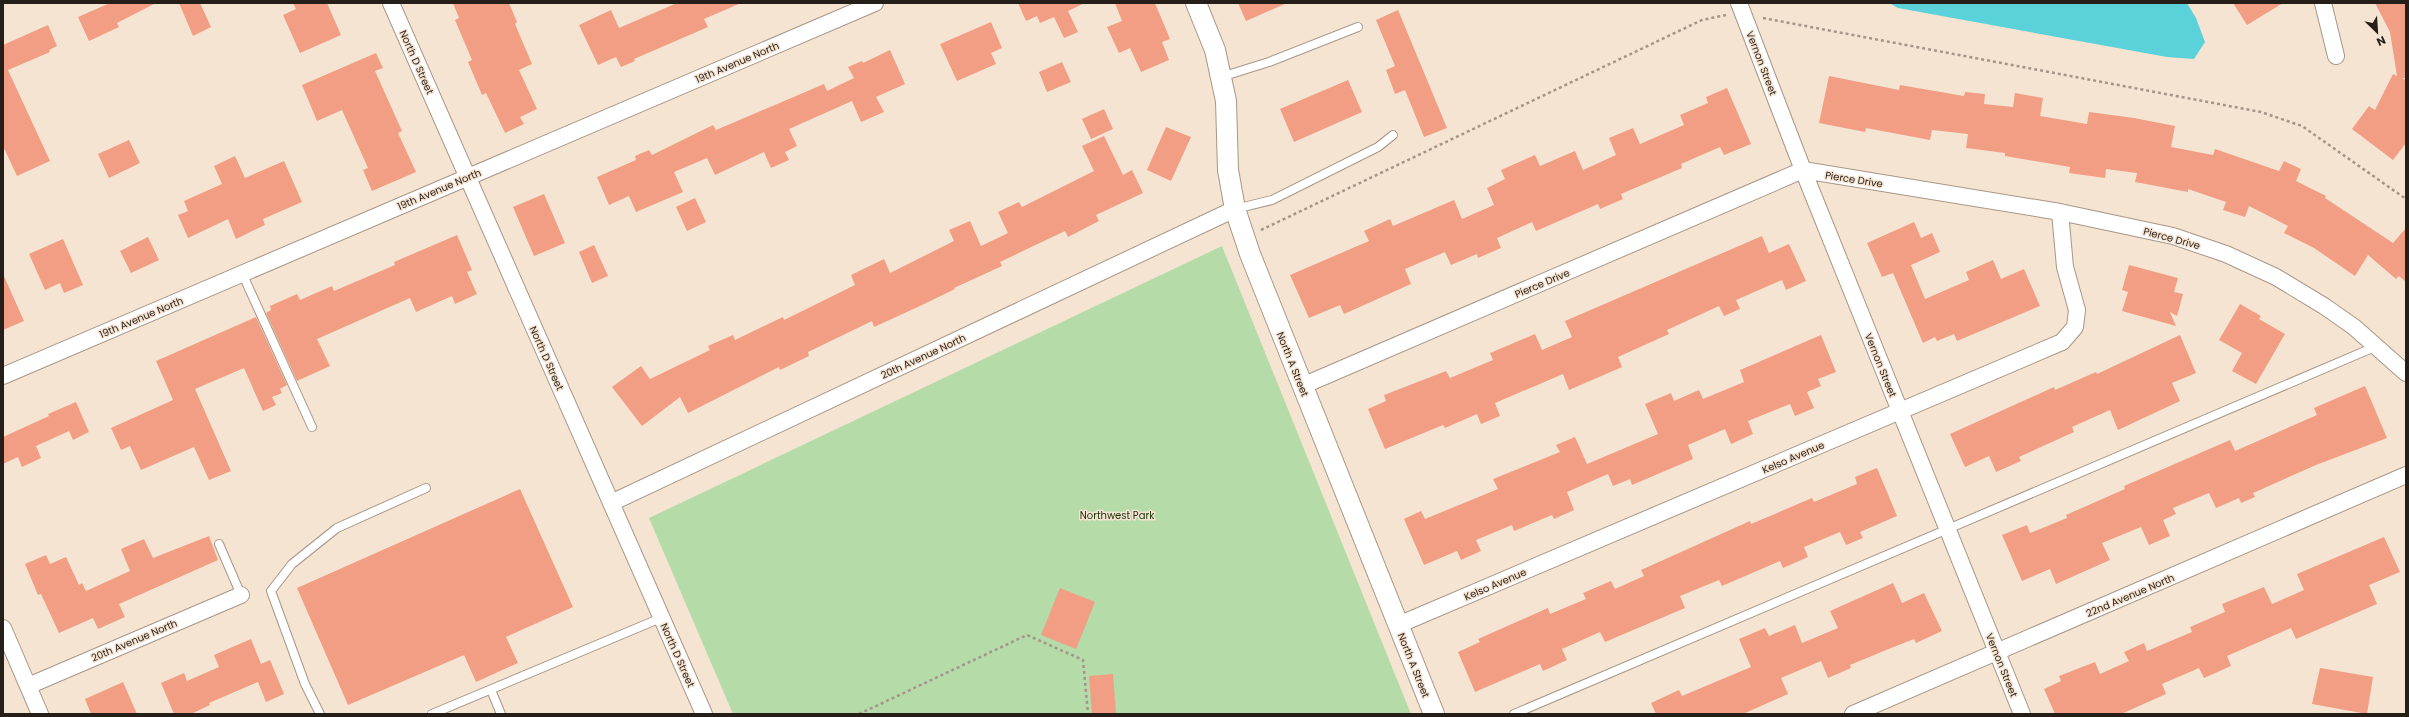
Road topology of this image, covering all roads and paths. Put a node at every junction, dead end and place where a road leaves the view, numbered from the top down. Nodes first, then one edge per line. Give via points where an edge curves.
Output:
1 (391, 3) edge
2 (875, 3) edge
3 (1196, 3) edge
4 (2323, 3) edge
5 (1741, 9) edge
6 (1358, 27) dead end
7 (2336, 56) dead end
8 (1221, 77) junction
9 (1393, 135) dead end
10 (1803, 170) junction
11 (467, 177) junction
12 (2406, 199) edge
13 (1235, 209) junction
14 (2060, 212) junction
15 (1245, 238) junction
16 (242, 273) junction
17 (2377, 346) junction
18 (2406, 373) edge
19 (3, 376) edge
20 (1302, 386) junction
21 (1900, 411) junction
22 (312, 426) dead end
23 (2406, 475) edge
24 (426, 488) dead end
25 (611, 503) junction
26 (1947, 528) junction
27 (219, 544) dead end
28 (241, 595) joint
29 (661, 618) junction
30 (1398, 626) junction
31 (3, 628) edge
32 (1997, 652) junction
33 (28, 686) junction
34 (490, 690) junction
35 (40, 714) edge
36 (320, 714) edge
37 (432, 714) edge
38 (501, 714) edge
39 (704, 714) edge
40 (859, 714) edge
41 (1088, 714) edge
42 (1434, 714) edge
43 (1514, 714) edge
44 (1853, 714) edge
45 (2022, 714) edge

1 - 11 street, North D Street
2 - 11 street, 19th Avenue North
3 - 8 street, North A Street via 1215,50
4 - 7 street
5 - 10 street, Vernon Street
5 - 12 path via 2262,112 2302,126
5 - 15 path via 1702,20 1359,181
6 - 8 lane via 1269,62
8 - 13 street, North A Street via 1226,101 1228,170
9 - 13 lane via 1378,147 1272,200
10 - 14 street, Pierce Drive
10 - 20 street, Pierce Drive
10 - 21 street, Vernon Street
11 - 16 street, 19th Avenue North
11 - 25 street, North D Street
13 - 15 street, North A Street
13 - 25 street, 20th Avenue North
14 - 17 street, Pierce Drive via 2173,236 2226,254 2276,277 2324,306
14 - 21 street, Kelso Avenue via 2065,267 2077,310 2075,328 2062,342
15 - 20 street, North A Street
16 - 19 street, 19th Avenue North
16 - 22 lane
17 - 18 street, Pierce Drive
17 - 26 lane
20 - 30 street, North A Street
21 - 26 street, Vernon Street
21 - 30 street, Kelso Avenue
23 - 32 street, 22nd Avenue North
24 - 36 lane via 337,528 292,564 271,591 305,684
25 - 29 street, North D Street
26 - 32 street, Vernon Street
26 - 43 lane
27 - 28 lane
28 - 33 street, 20th Avenue North
29 - 34 lane
29 - 39 street, North D Street
30 - 42 street, North A Street
31 - 33 street
32 - 44 street, 22nd Avenue North
32 - 45 street, Vernon Street
33 - 35 street
34 - 37 lane
34 - 38 lane
40 - 41 path via 1027,635 1083,660

